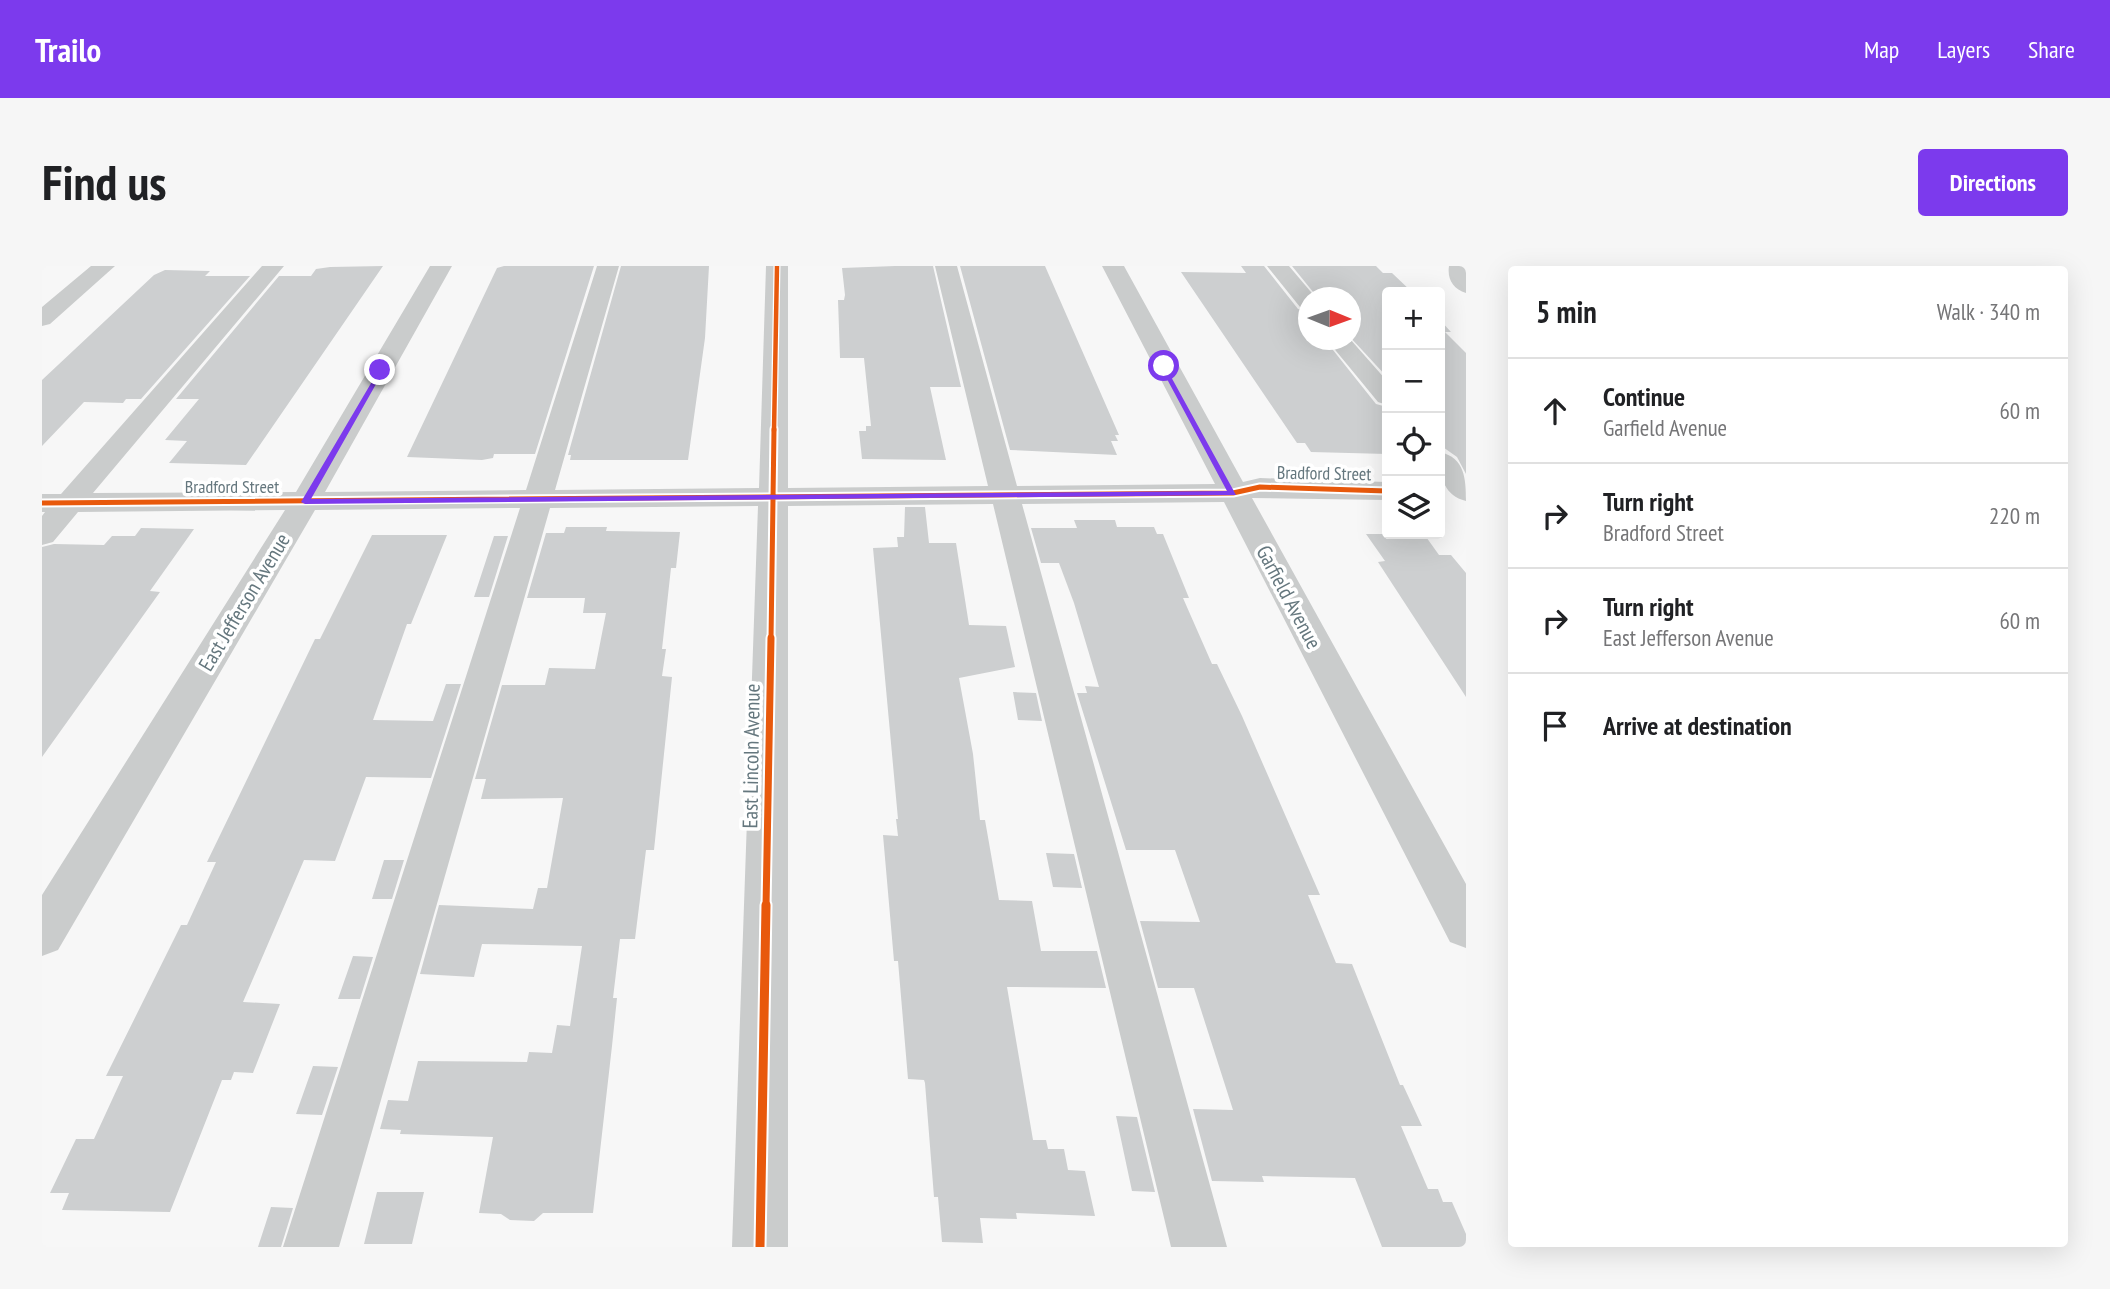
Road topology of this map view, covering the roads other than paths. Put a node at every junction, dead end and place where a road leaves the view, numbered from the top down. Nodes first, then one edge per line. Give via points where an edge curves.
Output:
1 (104, 266) edge
2 (272, 266) edge
3 (441, 266) edge
4 (608, 266) edge
5 (777, 266) edge
6 (946, 266) edge
7 (1113, 266) edge
8 (1278, 266) edge
9 (1298, 290) edge
10 (42, 319) edge
11 (1347, 350) edge
12 (1382, 391) edge
13 (1445, 467) edge
14 (1382, 491) edge
15 (1233, 493) junction
16 (1445, 493) edge
17 (1466, 494) edge
18 (1007, 495) junction
19 (774, 498) junction
20 (537, 500) junction
21 (305, 502) junction
22 (56, 503) edge
23 (42, 536) edge
24 (1466, 927) edge
25 (42, 935) edge
26 (310, 1247) edge
27 (760, 1247) edge
28 (1199, 1247) edge

1 - 10 street
2 - 22 street
3 - 21 street, East Jefferson Avenue
4 - 20 street
5 - 19 street, East Lincoln Avenue
6 - 18 street
7 - 15 street, Garfield Avenue
8 - 9 street
11 - 12 street
13 - 17 street
14 - 15 street, Bradford Street via 1260,487
15 - 18 street, Bradford Street
15 - 24 street, Garfield Avenue
16 - 17 street
18 - 19 street, Bradford Street
18 - 28 street
19 - 20 street, Bradford Street
19 - 27 street, East Lincoln Avenue
20 - 21 street, Bradford Street
20 - 26 street
21 - 22 street, Bradford Street
21 - 25 street, East Jefferson Avenue
22 - 23 street

